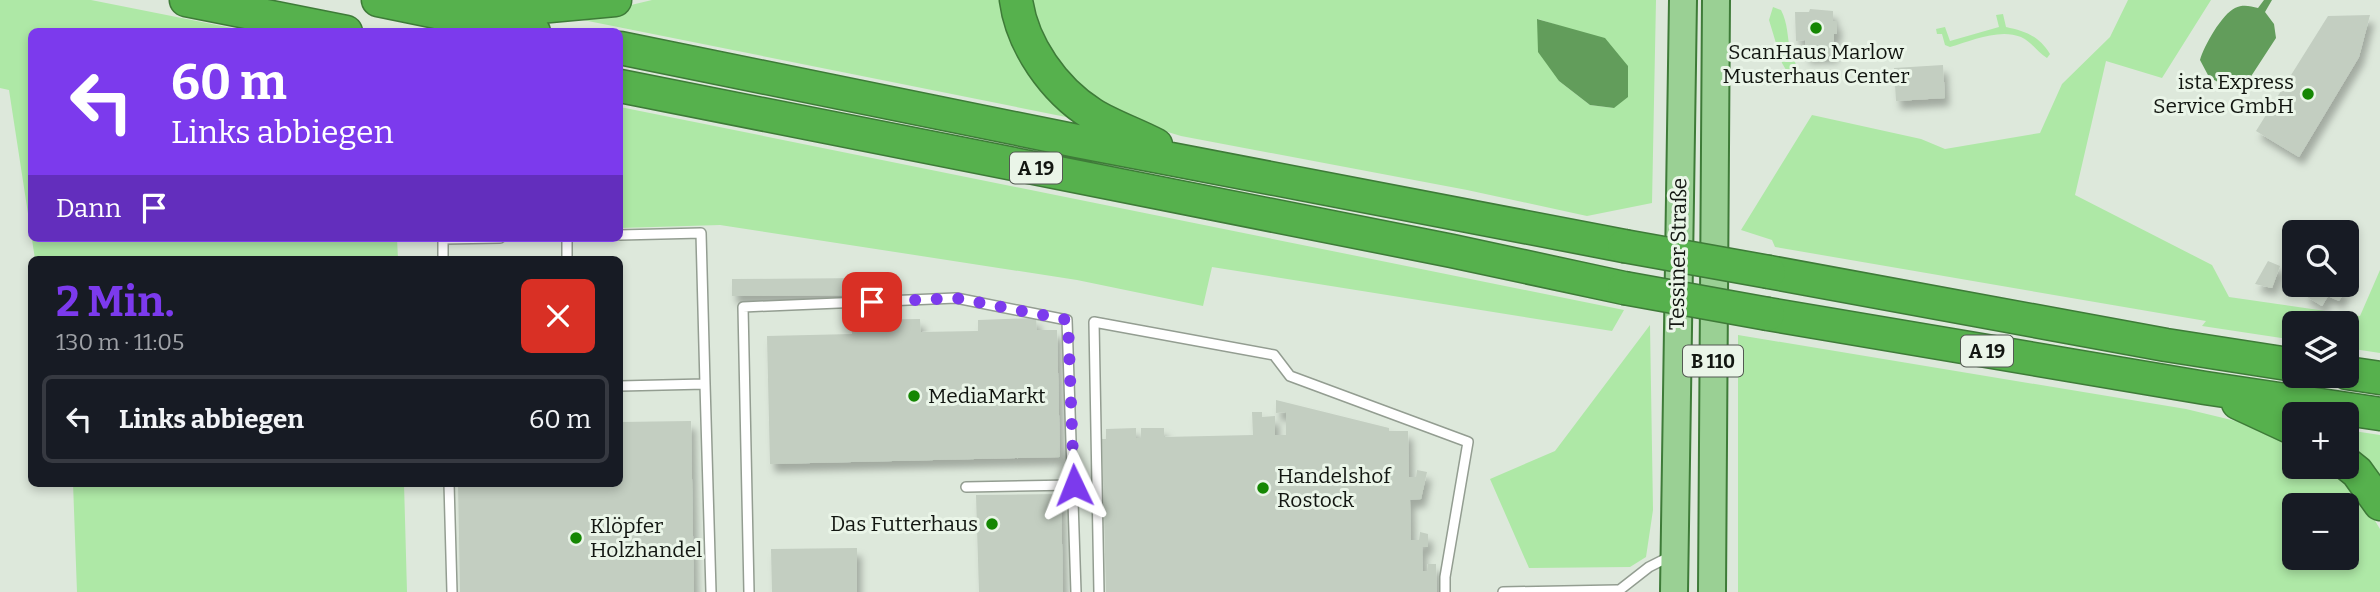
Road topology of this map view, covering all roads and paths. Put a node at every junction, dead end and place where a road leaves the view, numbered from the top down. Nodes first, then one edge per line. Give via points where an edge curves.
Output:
1 (186, 0) edge
2 (377, 0) edge
3 (615, 0) edge
4 (1016, 0) edge
5 (1682, 0) edge
6 (1716, 0) edge
7 (453, 15) junction
8 (326, 28) edge
9 (515, 28) edge
10 (623, 49) edge
11 (623, 87) edge
12 (1192, 162) junction
13 (623, 235) edge
14 (2282, 363) edge
15 (2359, 375) edge
16 (2380, 378) edge
17 (705, 384) junction
18 (623, 386) edge
19 (2205, 388) junction
20 (2380, 414) edge
21 (2282, 423) edge
22 (2359, 475) edge
23 (1074, 485) junction
24 (449, 487) edge
25 (966, 488) dead end
26 (2380, 504) edge
27 (1674, 555) junction
28 (1617, 591) edge
29 (452, 592) edge
30 (711, 592) edge
31 (749, 592) edge
32 (1076, 592) edge
33 (1099, 592) edge
34 (1444, 592) edge
35 (1503, 592) edge
36 (1520, 592) edge
37 (1546, 592) edge
38 (1574, 592) edge
39 (1674, 592) edge
40 (1712, 592) edge

1 - 8 highway
2 - 7 highway
3 - 7 highway
4 - 12 highway via 1041,63 1065,92 1093,114
5 - 27 main road, Tessiner Straße / B 110
6 - 40 main road, Tessiner Straße / B 110
7 - 9 highway
10 - 12 highway, A 19
11 - 19 highway, A 19, bridge via 1624,288
12 - 14 highway, A 19, bridge via 1624,246
13 - 17 lane via 701,233
15 - 16 highway
17 - 18 lane
17 - 30 lane
19 - 20 highway, A 19
19 - 21 highway
22 - 26 highway
23 - 25 lane
23 - 31 lane via 1068,320 956,298 743,307 752,492
23 - 32 lane
24 - 29 lane
27 - 28 lane
27 - 39 main road, Tessiner Straße / B 110
28 - 38 lane
33 - 34 lane via 1094,322 1274,355 1290,376 1468,442
35 - 36 lane
36 - 37 lane
37 - 38 lane

